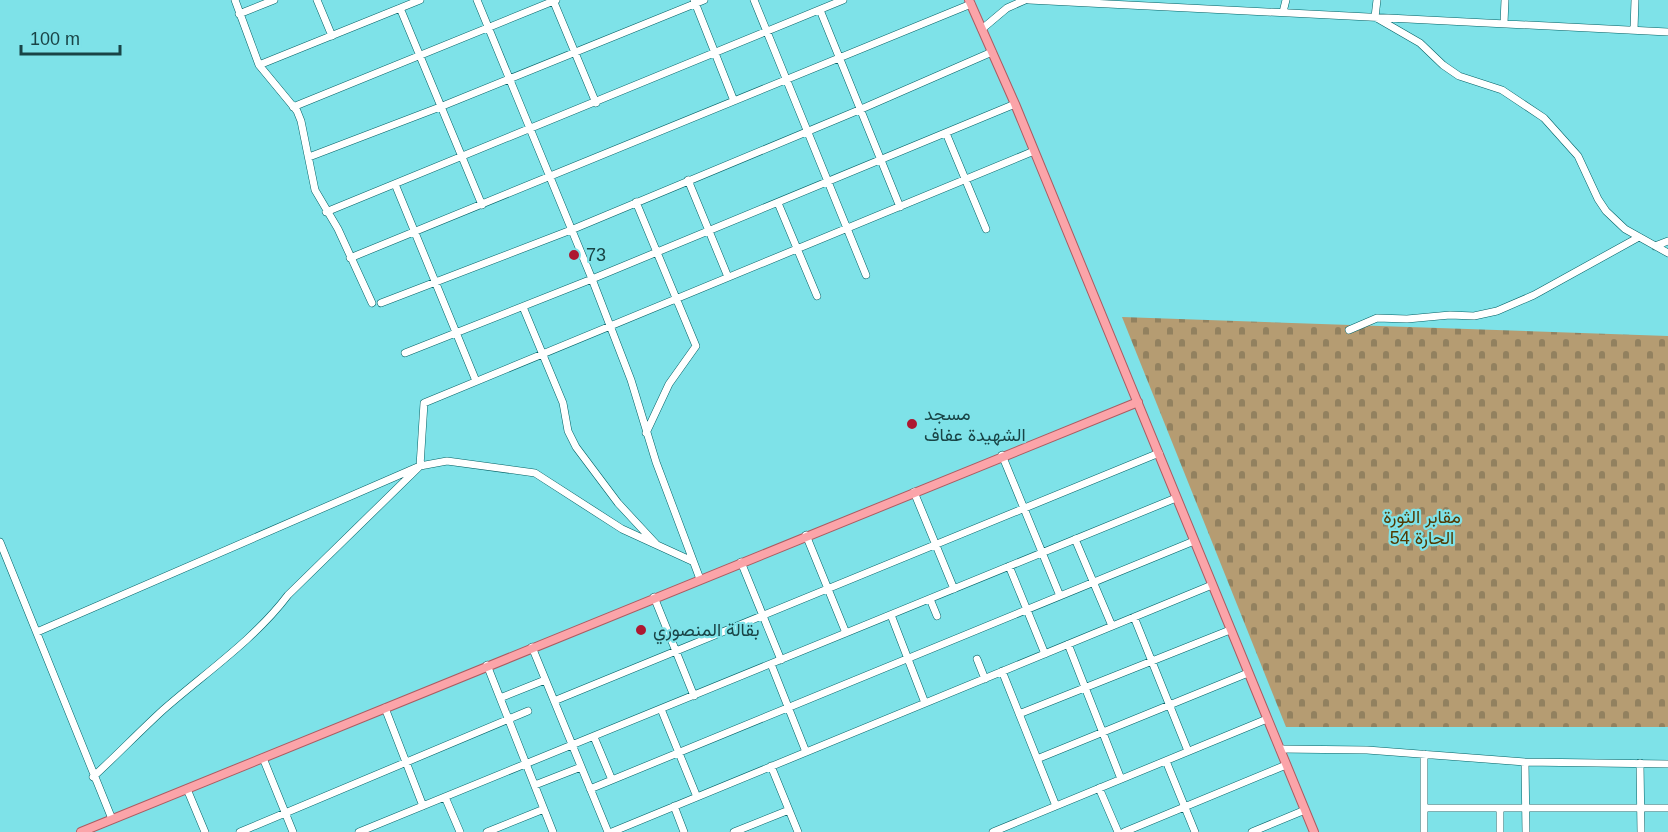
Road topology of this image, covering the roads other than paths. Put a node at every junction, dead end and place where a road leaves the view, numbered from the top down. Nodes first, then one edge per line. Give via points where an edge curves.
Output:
1 (235, 0) edge
2 (274, 0) edge
3 (317, 0) edge
4 (420, 0) edge
5 (477, 0) edge
6 (554, 0) edge
7 (704, 0) edge
8 (754, 0) edge
9 (843, 0) edge
10 (1003, 0) edge
11 (1025, 0) edge
12 (1029, 0) edge
13 (1286, 0) edge
14 (1377, 0) edge
15 (1505, 0) edge
16 (1635, 0) edge
17 (1062, 1) edge
18 (695, 2) edge
19 (970, 2) edge
20 (1158, 3) edge
21 (400, 8) junction
22 (1007, 8) junction
23 (820, 9) junction
24 (1283, 12) junction
25 (239, 14) junction
26 (1375, 17) junction
27 (1504, 23) junction
28 (489, 27) junction
29 (982, 29) junction
30 (1634, 30) junction
31 (767, 32) junction
32 (1668, 32) edge
33 (332, 36) junction
34 (574, 52) junction
35 (992, 52) junction
36 (715, 53) junction
37 (419, 54) junction
38 (838, 58) junction
39 (260, 65) junction
40 (510, 79) junction
41 (786, 79) junction
42 (734, 101) junction
43 (596, 103) junction
44 (1015, 104) junction
45 (293, 107) junction
46 (441, 107) junction
47 (859, 110) junction
48 (530, 129) junction
49 (808, 132) junction
50 (946, 133) junction
51 (1034, 151) junction
52 (309, 157) junction
53 (462, 157) junction
54 (879, 160) junction
55 (549, 178) junction
56 (966, 178) junction
57 (688, 180) junction
58 (827, 181) junction
59 (395, 184) junction
60 (636, 202) junction
61 (778, 203) junction
62 (482, 205) junction
63 (900, 207) junction
64 (327, 212) junction
65 (847, 229) junction
66 (986, 229) dead end
67 (571, 230) junction
68 (709, 231) junction
69 (415, 233) junction
70 (1639, 237) junction
71 (1668, 241) edge
72 (1655, 246) junction
73 (797, 248) junction
74 (657, 252) junction
75 (1668, 253) edge
76 (350, 258) junction
77 (866, 275) dead end
78 (728, 277) junction
79 (592, 279) junction
80 (435, 284) junction
81 (817, 296) dead end
82 (676, 299) junction
83 (372, 303) dead end
84 (381, 303) dead end
85 (523, 307) junction
86 (610, 327) junction
87 (1349, 330) dead end
88 (456, 332) junction
89 (405, 353) dead end
90 (541, 353) junction
91 (476, 381) junction
92 (1138, 402) junction
93 (646, 433) junction
94 (1159, 453) junction
95 (1002, 456) junction
96 (420, 466) junction
97 (914, 492) junction
98 (1176, 498) junction
99 (1023, 509) junction
100 (806, 536) junction
101 (1075, 540) junction
102 (1194, 541) junction
103 (0, 542) edge
104 (935, 545) junction
105 (658, 547) junction
106 (1041, 553) junction
107 (692, 561) junction
108 (741, 562) junction
109 (1009, 566) junction
110 (700, 579) junction
111 (1093, 583) junction
112 (1212, 585) junction
113 (828, 589) junction
114 (954, 589) junction
115 (1060, 596) junction
116 (654, 597) junction
117 (930, 599) junction
118 (1027, 610) junction
119 (891, 615) junction
120 (763, 616) junction
121 (937, 616) dead end
122 (1134, 617) junction
123 (1112, 626) junction
124 (1230, 630) junction
125 (37, 632) junction
126 (846, 633) junction
127 (1068, 645) junction
128 (532, 647) junction
129 (676, 651) junction
130 (1045, 654) junction
131 (908, 659) junction
132 (977, 659) dead end
133 (781, 660) junction
134 (1152, 662) junction
135 (771, 664) junction
136 (487, 665) junction
137 (1002, 671) junction
138 (1248, 673) junction
139 (985, 678) junction
140 (545, 680) junction
141 (1085, 688) junction
142 (694, 696) junction
143 (500, 698) junction
144 (554, 701) junction
145 (925, 703) junction
146 (1169, 705) junction
147 (385, 708) junction
148 (787, 708) junction
149 (661, 709) junction
150 (528, 711) dead end
151 (1019, 714) junction
152 (509, 719) junction
153 (1268, 719) junction
154 (1103, 733) junction
155 (594, 737) junction
156 (572, 746) junction
157 (1280, 749) junction
158 (1188, 751) junction
159 (806, 752) junction
160 (678, 753) junction
161 (1424, 754) junction
162 (263, 758) junction
163 (1037, 759) junction
164 (1166, 760) junction
165 (406, 761) junction
166 (1525, 762) junction
167 (1640, 763) junction
168 (526, 764) junction
169 (1668, 764) edge
170 (1286, 765) junction
171 (771, 766) junction
172 (581, 767) junction
173 (93, 777) junction
174 (1121, 779) junction
175 (612, 780) junction
176 (535, 785) junction
177 (1099, 788) junction
178 (187, 789) junction
179 (590, 789) junction
180 (445, 797) junction
181 (697, 797) junction
182 (423, 806) junction
183 (674, 806) junction
184 (1056, 806) junction
185 (1185, 807) junction
186 (1425, 808) junction
187 (1641, 808) junction
188 (1668, 808) edge
189 (544, 809) junction
190 (1500, 809) junction
191 (789, 810) junction
192 (1305, 810) junction
193 (1526, 810) junction
194 (285, 813) junction
195 (112, 819) junction
196 (102, 828) edge
197 (81, 832) edge
198 (205, 832) edge
199 (240, 832) edge
200 (293, 832) edge
201 (358, 832) edge
202 (460, 832) edge
203 (488, 832) edge
204 (554, 832) edge
205 (610, 832) edge
206 (684, 832) edge
207 (734, 832) edge
208 (798, 832) edge
209 (993, 832) edge
210 (1118, 832) edge
211 (1124, 832) edge
212 (1195, 832) edge
213 (1252, 832) edge
214 (1314, 832) edge
215 (1424, 832) edge
216 (1500, 832) edge
217 (1526, 832) edge
218 (1641, 832) edge

1 - 25 street
2 - 25 street
3 - 33 street
4 - 21 street
5 - 28 street
6 - 28 street
6 - 34 street
7 - 18 street
8 - 31 street
9 - 23 street
10 - 22 street
11 - 22 street
12 - 17 street
13 - 24 street
14 - 26 street
15 - 27 street
16 - 30 street
17 - 20 street
18 - 34 street
18 - 36 street
19 - 29 main road
19 - 38 street
20 - 24 street
21 - 33 street
21 - 37 street
22 - 29 street
23 - 31 street
23 - 38 street
24 - 26 street
25 - 39 street
26 - 27 street
26 - 70 street via 1420,43 1459,76 1502,90 1544,118 1578,156 1606,211
27 - 30 street
28 - 37 street
28 - 40 street
29 - 35 main road
30 - 32 street
31 - 36 street
31 - 41 street
33 - 39 street
34 - 40 street
34 - 43 street
35 - 44 main road
35 - 47 street
36 - 42 street
36 - 43 street
37 - 45 street
37 - 46 street
38 - 41 street
38 - 47 street
39 - 45 street
40 - 46 street
40 - 48 street
41 - 42 street
41 - 49 street
42 - 55 street
43 - 48 street
44 - 50 street
44 - 51 main road
45 - 52 street via 302,121
46 - 52 street
46 - 53 street
47 - 49 street
47 - 54 street
48 - 53 street
48 - 55 street
49 - 57 street
49 - 58 street
50 - 54 street
50 - 56 street
51 - 56 street
51 - 92 main road
52 - 64 street via 315,190
53 - 59 street
53 - 62 street
54 - 58 street
54 - 63 street
55 - 62 street
55 - 67 street
56 - 63 street
56 - 66 street
57 - 60 street
57 - 68 street
58 - 61 street
58 - 65 street
59 - 64 street
59 - 69 street
60 - 67 street
60 - 74 street
61 - 68 street
61 - 73 street
62 - 69 street
63 - 65 street
64 - 76 street
65 - 73 street
65 - 77 street
67 - 79 street
67 - 80 street
68 - 74 street
68 - 78 street
69 - 76 street
69 - 80 street
70 - 72 street
70 - 87 street via 1534,296 1497,311 1407,320 1377,318
71 - 72 street
72 - 75 street
73 - 78 street
73 - 81 street
74 - 79 street
74 - 82 street
76 - 83 street
78 - 82 street
79 - 85 street
79 - 86 street
80 - 84 street
80 - 88 street
82 - 86 street
82 - 93 street via 696,346 669,384
85 - 88 street
85 - 90 street
86 - 90 street
86 - 93 street
88 - 89 street
88 - 91 street
90 - 91 street
90 - 105 street via 563,403 568,431 576,447 618,503
91 - 96 street via 424,403
92 - 94 main road
92 - 95 main road
93 - 107 street
94 - 98 main road
94 - 99 street
95 - 97 main road
95 - 99 street
96 - 105 street via 447,461 535,473 586,509
96 - 125 street
96 - 173 street via 211,672
97 - 100 main road
97 - 104 street
98 - 101 street
98 - 102 main road
99 - 104 street
99 - 106 street
100 - 108 main road
100 - 113 street
101 - 106 street
101 - 111 street
102 - 111 street
102 - 112 main road
103 - 125 street
104 - 113 street
104 - 114 street
105 - 107 street
106 - 109 street
106 - 115 street
107 - 110 street
108 - 110 main road
108 - 120 street
109 - 114 street
109 - 118 street
110 - 116 main road
111 - 115 street
111 - 123 street
112 - 122 street
112 - 124 main road
113 - 120 street
113 - 126 street
114 - 117 street
115 - 118 street
116 - 128 main road
116 - 129 street
117 - 119 street
117 - 121 street
118 - 130 street
118 - 131 street
119 - 126 street
119 - 131 street
120 - 129 street
120 - 133 street
122 - 123 street
122 - 134 street
123 - 127 street
124 - 134 street
124 - 138 main road
125 - 173 street
126 - 133 street
127 - 130 street
127 - 141 street
128 - 136 main road
128 - 140 street
129 - 142 street
129 - 144 street
130 - 137 street
131 - 145 street
131 - 148 street
132 - 139 street
133 - 135 street
134 - 141 street
134 - 146 street
135 - 142 street
135 - 148 street
136 - 143 street
136 - 147 main road
137 - 139 street
137 - 151 street
138 - 146 street
138 - 153 main road
139 - 145 street
140 - 143 street
140 - 144 street
141 - 151 street
141 - 154 street
142 - 149 street
143 - 152 street
144 - 156 street
145 - 159 street
146 - 154 street
146 - 158 street
147 - 162 main road
147 - 165 street
148 - 159 street
148 - 160 street
149 - 155 street
149 - 160 street
150 - 152 street
151 - 163 street
152 - 165 street
152 - 168 street
153 - 157 main road
153 - 158 street
154 - 163 street
154 - 174 street
155 - 156 street
155 - 175 street
156 - 168 street
156 - 172 street
157 - 161 street
157 - 170 main road
158 - 164 street
159 - 171 street
160 - 175 street
160 - 181 street
161 - 166 street
161 - 186 street
162 - 178 main road
162 - 194 street
163 - 184 street
164 - 174 street
164 - 185 street
165 - 182 street
165 - 194 street
166 - 167 street
166 - 193 street
167 - 169 street
167 - 187 street
168 - 176 street
168 - 180 street
170 - 185 street
170 - 192 main road
171 - 181 street
171 - 191 street
172 - 176 street
172 - 179 street
173 - 195 street
174 - 177 street
175 - 179 street
176 - 189 street
177 - 184 street
177 - 210 street
178 - 195 main road
178 - 198 street
179 - 205 street
180 - 182 street
180 - 202 street
181 - 183 street
182 - 201 street
183 - 205 street
183 - 206 street
184 - 209 street
185 - 211 street
185 - 212 street
186 - 190 street
186 - 215 street
187 - 188 street
187 - 193 street
187 - 218 street
189 - 203 street
189 - 204 street
190 - 193 street
190 - 216 street
191 - 207 street
191 - 208 street
192 - 213 street
192 - 214 main road
193 - 217 street
194 - 199 street
194 - 200 street
195 - 196 main road
196 - 197 main road

